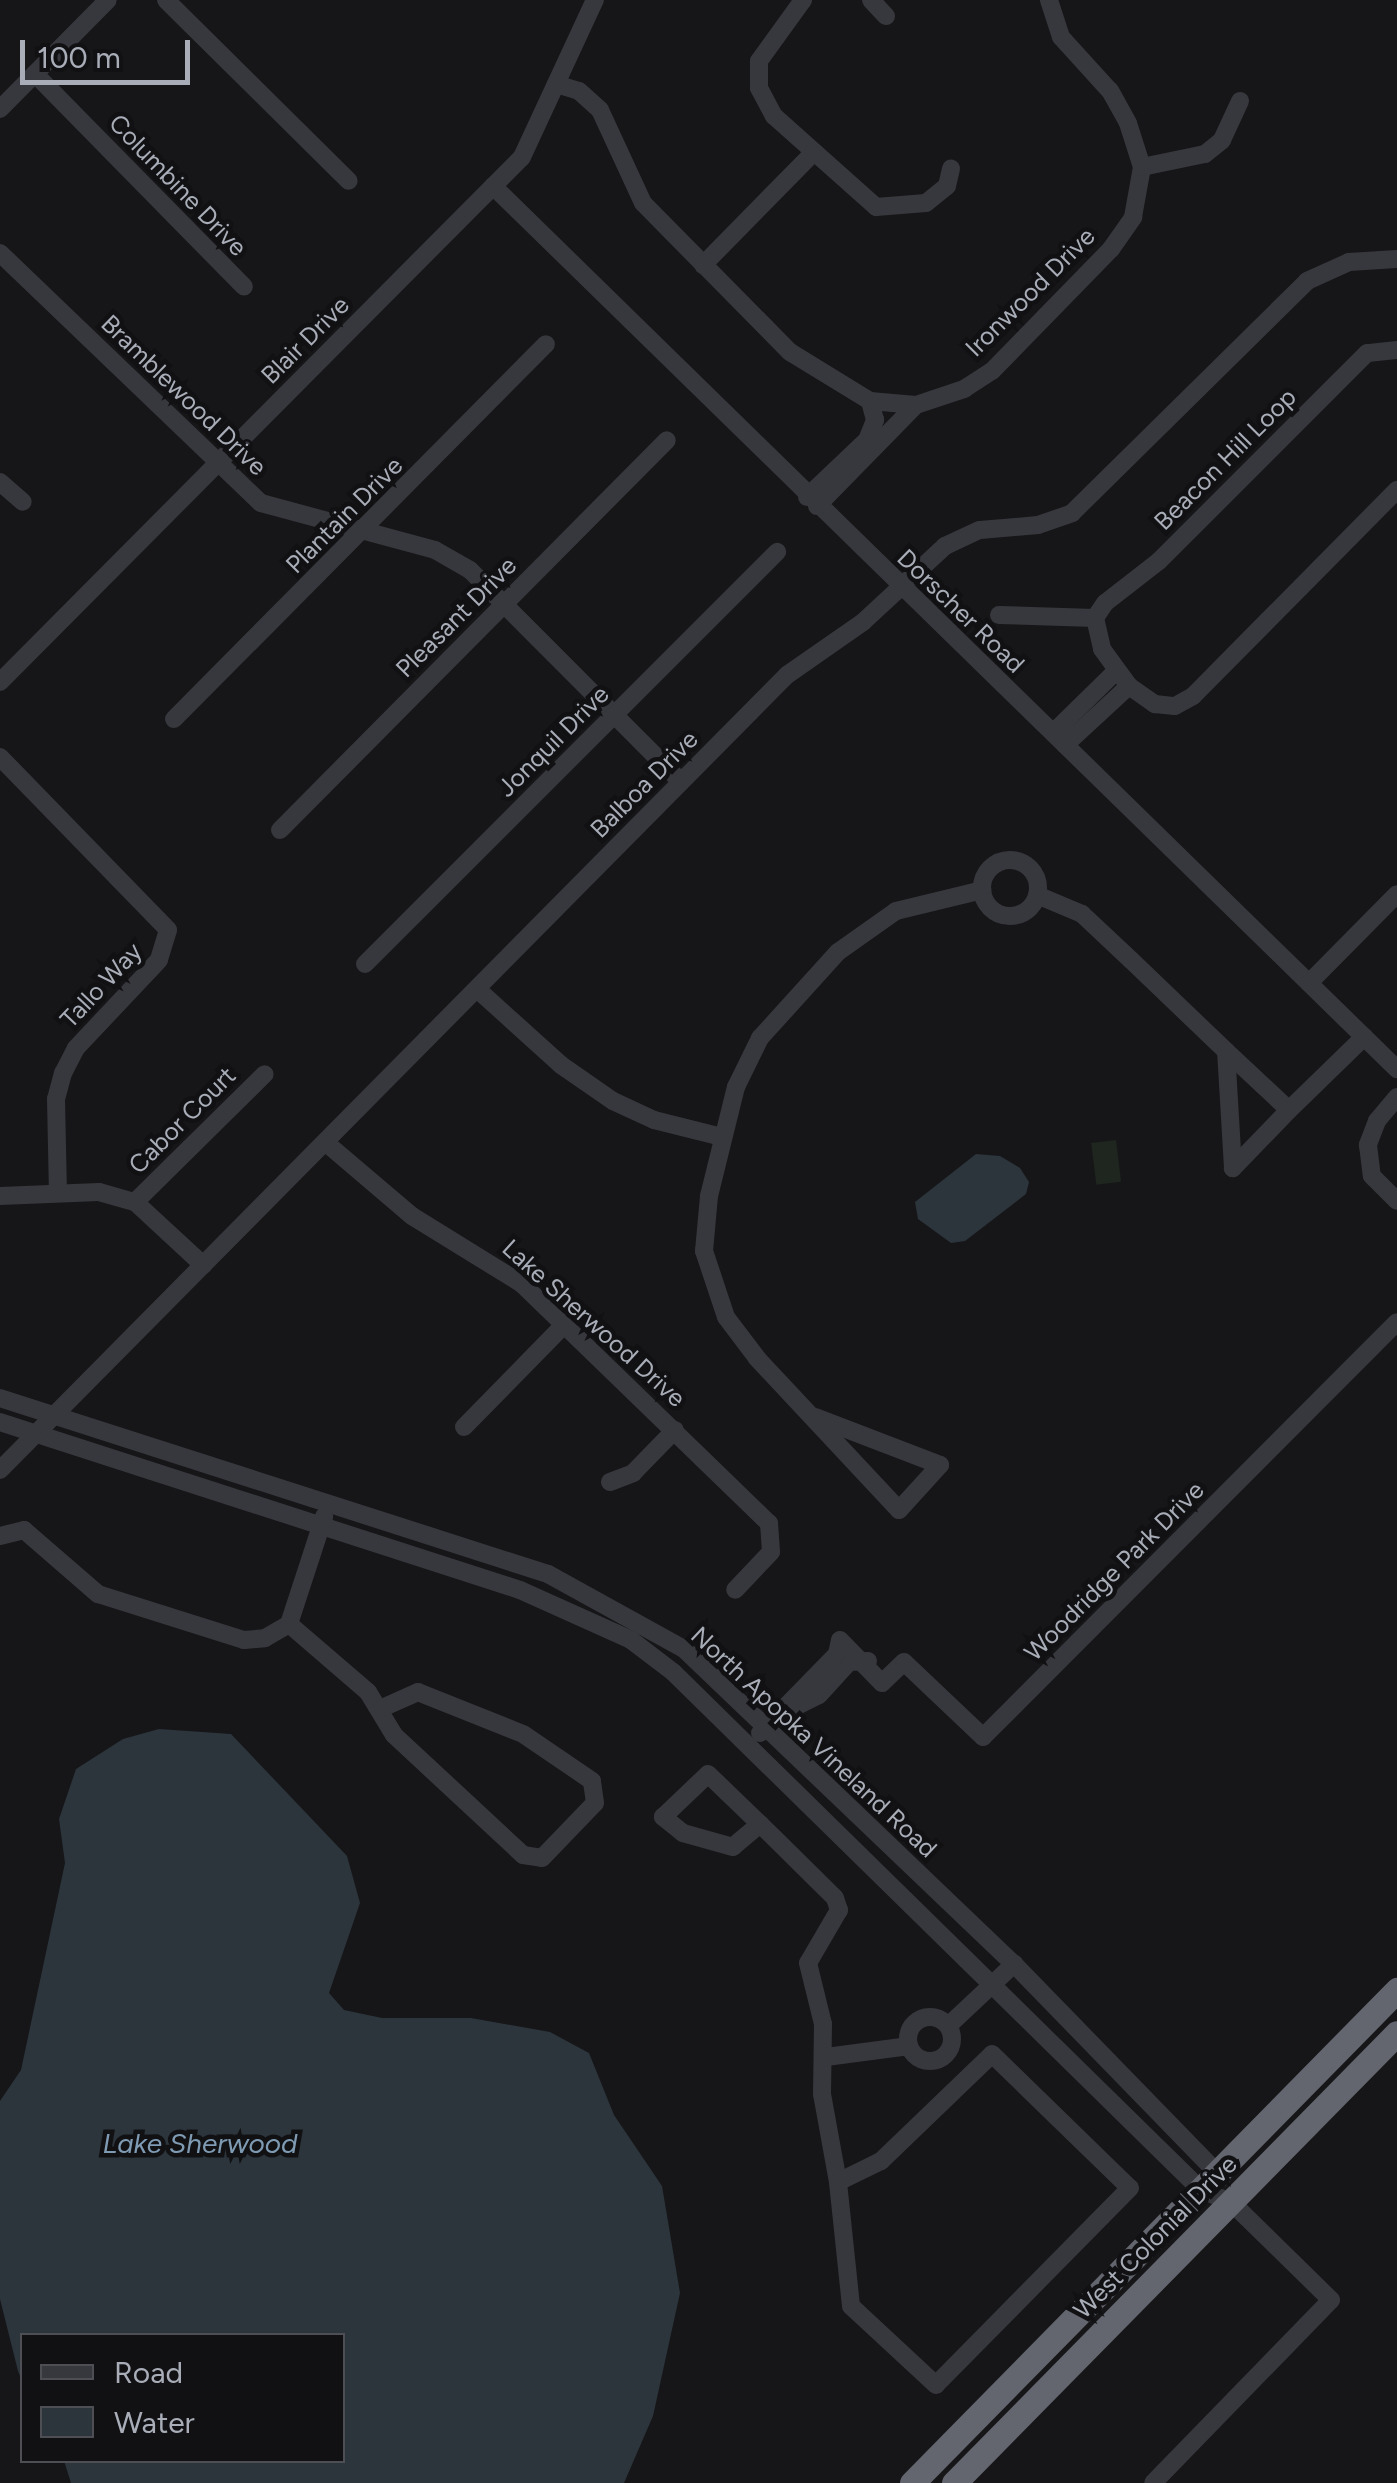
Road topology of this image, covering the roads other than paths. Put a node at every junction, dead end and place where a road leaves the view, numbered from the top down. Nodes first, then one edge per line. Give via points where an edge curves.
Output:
1 (108, 0) edge
2 (166, 0) edge
3 (595, 0) edge
4 (803, 0) edge
5 (872, 0) edge
6 (1049, 0) edge
7 (886, 16) dead end
8 (35, 74) junction
9 (556, 84) junction
10 (1240, 101) dead end
11 (0, 110) edge
12 (812, 154) junction
13 (1142, 167) junction
14 (951, 168) dead end
15 (349, 180) dead end
16 (493, 186) junction
17 (0, 253) edge
18 (1397, 259) edge
19 (702, 264) junction
20 (244, 288) dead end
21 (546, 344) dead end
22 (1397, 350) edge
23 (870, 402) junction
24 (916, 405) junction
25 (667, 440) dead end
26 (218, 464) junction
27 (0, 482) edge
28 (1397, 490) edge
29 (23, 502) dead end
30 (812, 502) junction
31 (364, 532) junction
32 (776, 552) dead end
33 (899, 587) junction
34 (504, 605) junction
35 (999, 615) dead end
36 (1094, 618) junction
37 (1116, 671) junction
38 (0, 682) edge
39 (1128, 686) junction
40 (614, 715) junction
41 (174, 719) dead end
42 (1059, 739) junction
43 (0, 758) edge
44 (681, 782) junction
45 (280, 830) dead end
46 (1397, 878) edge
47 (983, 890) junction
48 (1038, 895) junction
49 (1392, 899) edge
50 (365, 964) dead end
51 (1308, 983) junction
52 (476, 989) junction
53 (1364, 1038) junction
54 (1226, 1050) junction
55 (1397, 1070) edge
56 (265, 1074) dead end
57 (1397, 1098) edge
58 (1289, 1110) junction
59 (722, 1137) junction
60 (325, 1142) junction
61 (58, 1192) junction
62 (0, 1196) edge
63 (1397, 1201) edge
64 (134, 1202) junction
65 (202, 1265) junction
66 (1397, 1322) edge
67 (565, 1324) junction
68 (0, 1398) edge
69 (53, 1416) junction
70 (815, 1417) junction
71 (0, 1422) edge
72 (464, 1426) dead end
73 (675, 1430) junction
74 (35, 1434) junction
75 (0, 1470) edge
76 (610, 1482) dead end
77 (327, 1502) junction
78 (322, 1525) junction
79 (0, 1536) edge
80 (735, 1590) dead end
81 (289, 1624) junction
82 (859, 1658) junction
83 (382, 1708) junction
84 (774, 1721) junction
85 (749, 1744) junction
86 (760, 1824) junction
87 (1014, 1964) junction
88 (994, 1984) junction
89 (1397, 1990) edge
90 (948, 2026) junction
91 (1397, 2033) edge
92 (913, 2052) junction
93 (826, 2058) junction
94 (1220, 2171) junction
95 (838, 2182) junction
96 (1201, 2190) junction
97 (1231, 2202) junction
98 (949, 2446) junction
99 (912, 2483) edge
100 (929, 2483) edge
101 (954, 2483) edge
102 (1152, 2483) edge

1 - 8 street
2 - 15 street
3 - 9 street, Blair Drive
4 - 12 street via 759,61 760,88 774,116
5 - 7 street
6 - 13 street, Ironwood Drive via 1061,38 1110,91 1128,123
8 - 11 street
8 - 20 street, Columbine Drive
9 - 16 street, Blair Drive via 522,157
9 - 19 street, Ironwood Drive via 579,91 600,110 643,202
10 - 13 street via 1222,140 1205,154
12 - 14 street via 876,207 926,203 947,186
12 - 19 street
13 - 24 street, Ironwood Drive via 1133,216 1110,249 992,371
16 - 26 street, Blair Drive
16 - 30 street, Dorscher Road
17 - 26 street, Bramblewood Drive
18 - 33 street, Balboa Drive via 1334,266 1292,292 1072,512 1038,525 964,536
19 - 23 street, Ironwood Drive via 790,352
21 - 31 street, Plantain Drive
22 - 36 street, Beacon Hill Loop via 1367,353
23 - 24 street, Ironwood Drive
23 - 30 street via 874,420 867,440
24 - 30 street
25 - 34 street, Pleasant Drive
26 - 31 street, Bramblewood Drive via 262,503
26 - 38 street, Blair Drive
27 - 29 street
28 - 39 street via 1193,696 1175,706 1155,704
30 - 33 street, Dorscher Road
31 - 34 street, Bramblewood Drive via 436,550 470,570
31 - 41 street, Plantain Drive
32 - 40 street, Jonquil Drive
33 - 42 street, Dorscher Road
33 - 44 street, Balboa Drive via 863,622 787,675
34 - 40 street, Bramblewood Drive
34 - 45 street, Pleasant Drive
35 - 36 street
36 - 37 street
37 - 39 street
37 - 42 street
39 - 42 street
40 - 44 street, Bramblewood Drive
40 - 50 street, Jonquil Drive
42 - 51 street, Dorscher Road
43 - 61 street, Tallo Way via 168,930 160,960 76,1048 62,1073 56,1100
44 - 52 street, Balboa Drive
46 - 49 street
47 - 48 street via 991,908 1006,916 1025,912
47 - 48 street via 993,866 1012,860 1032,870
47 - 59 street via 896,911 838,952 760,1038
48 - 54 street via 1082,914
49 - 51 street
51 - 53 street, Dorscher Road
52 - 59 street via 561,1065 613,1101 654,1120
52 - 60 street, Balboa Drive
53 - 55 street, Dorscher Road
53 - 58 street
54 - 58 street
54 - 58 street via 1233,1168
56 - 64 street, Cabor Court
57 - 63 street via 1376,1122 1368,1145 1372,1176
59 - 70 street via 709,1196 709,1276 726,1317
60 - 65 street, Balboa Drive
60 - 67 street, Lake Sherwood Drive via 412,1216 478,1251
61 - 62 street
61 - 64 street via 98,1192
64 - 65 street
65 - 69 street, Balboa Drive
66 - 82 street, Woodridge Park Drive via 984,1737 904,1662 885,1680
67 - 72 street
67 - 73 street, Lake Sherwood Drive
68 - 69 street, North Apopka Vineland Road
69 - 74 street, Balboa Drive
69 - 77 street, North Apopka Vineland Road
70 - 70 street via 899,1510 940,1464 887,1444
71 - 74 street, North Apopka Vineland Road
73 - 76 street via 633,1473
73 - 80 street, Lake Sherwood Drive via 768,1523 771,1552
74 - 75 street, Balboa Drive
74 - 78 street, North Apopka Vineland Road
77 - 78 street
77 - 84 street, North Apopka Vineland Road via 548,1574 618,1607 684,1649
78 - 81 street
78 - 85 street, North Apopka Vineland Road via 520,1590 631,1640
79 - 81 street via 24,1530 98,1594 244,1640 265,1638
81 - 83 street
82 - 84 street, Woodridge Park Drive via 819,1695
82 - 84 street, Woodridge Park Drive via 840,1640 837,1654
83 - 83 street via 413,1754 532,1859 542,1858 595,1803 592,1780 523,1734 418,1692
84 - 85 street, Woodridge Park Drive
84 - 87 street, North Apopka Vineland Road
85 - 88 street, North Apopka Vineland Road
86 - 86 street via 733,1848 683,1834 662,1817 708,1774
86 - 93 street via 834,1898 838,1910 808,1963
87 - 88 street
87 - 94 street, North Apopka Vineland Road
88 - 90 street
88 - 96 street, North Apopka Vineland Road
89 - 94 highway, West Colonial Drive
90 - 92 street via 947,2054 934,2061
90 - 92 street via 936,2017 920,2019 910,2030
91 - 97 highway, West Colonial Drive
92 - 93 street
93 - 95 street via 822,2094
94 - 96 highway, West Colonial Drive
94 - 97 street
95 - 95 street via 851,2306 936,2386 1130,2188 992,2054 881,2161
96 - 97 street
96 - 98 highway, West Colonial Drive
97 - 101 highway, West Colonial Drive
97 - 102 street via 1330,2300
98 - 99 highway, West Colonial Drive
98 - 100 highway

